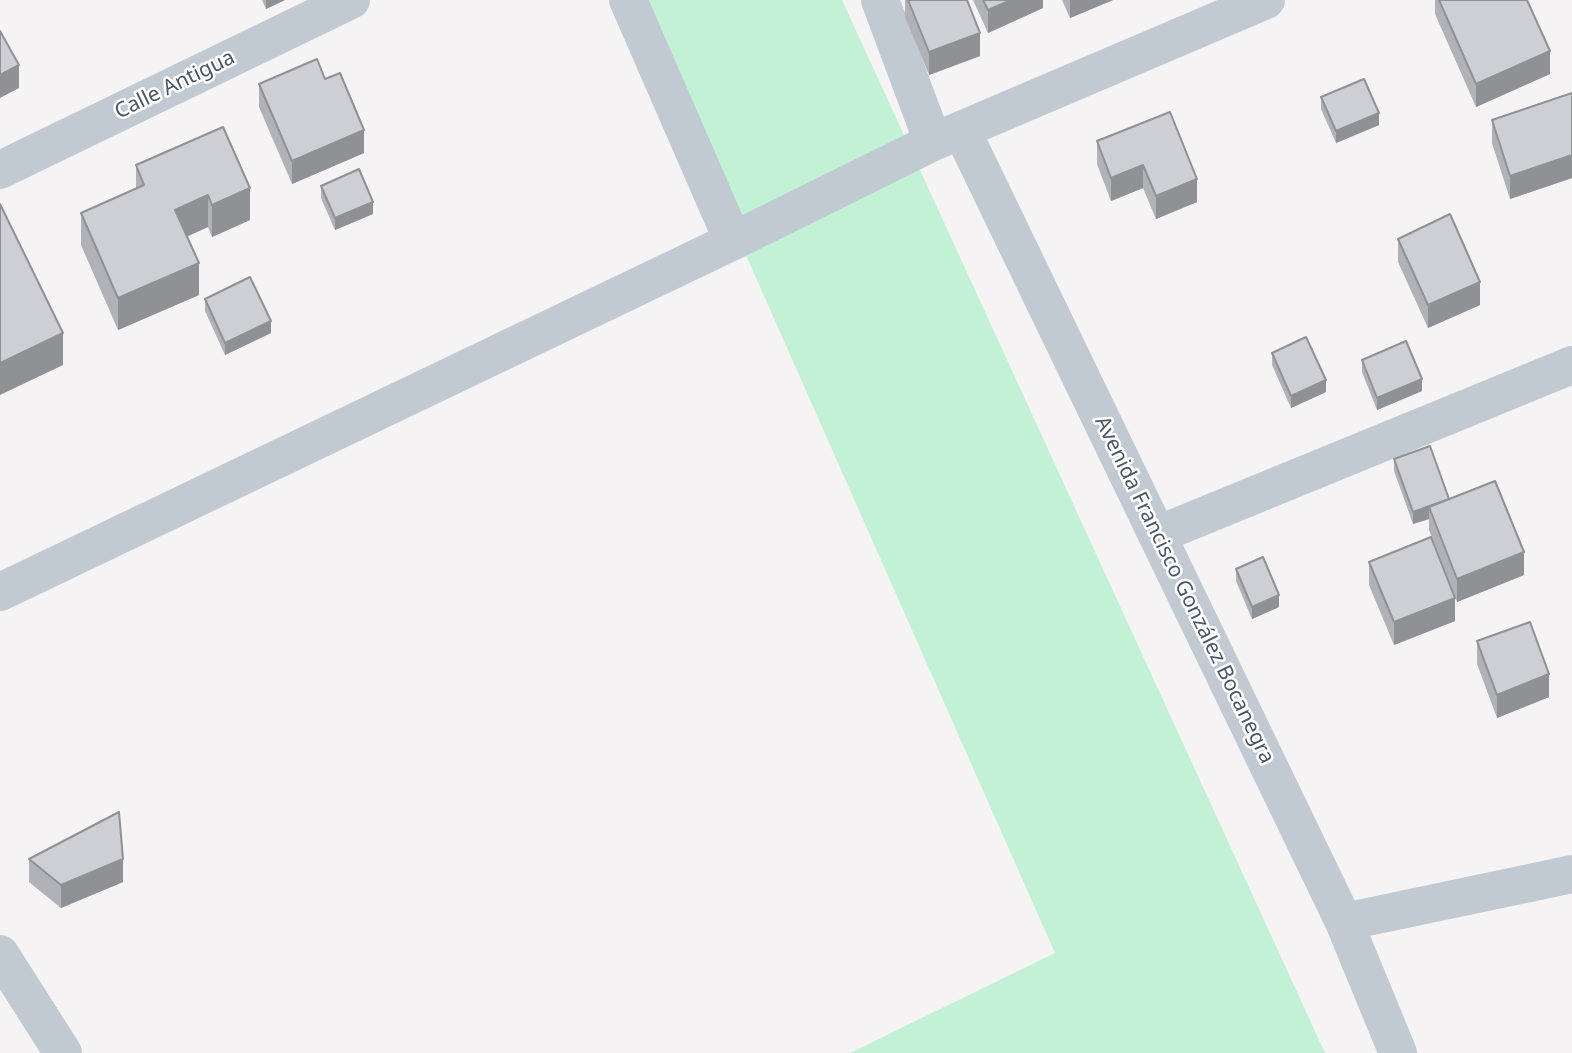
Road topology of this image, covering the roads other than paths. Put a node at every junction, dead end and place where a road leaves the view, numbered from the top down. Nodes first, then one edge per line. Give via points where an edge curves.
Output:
1 (351, 0) edge
2 (628, 0) edge
3 (880, 0) edge
4 (1266, 0) edge
5 (948, 136) junction
6 (0, 170) edge
7 (733, 242) junction
8 (1572, 365) edge
9 (1157, 535) junction
10 (0, 592) edge
11 (1572, 874) edge
12 (1344, 922) junction
13 (0, 954) edge
14 (63, 1053) edge
15 (1398, 1053) edge

1 - 6 street, Calle Antigua
2 - 7 street
3 - 5 street, Avenida Francisco González Bocanegra
4 - 5 street
5 - 7 street
5 - 9 street, Avenida Francisco González Bocanegra
7 - 10 street
8 - 9 street
9 - 12 street, Avenida Francisco González Bocanegra
11 - 12 street
12 - 15 street, Avenida Francisco González Bocanegra
13 - 14 street

